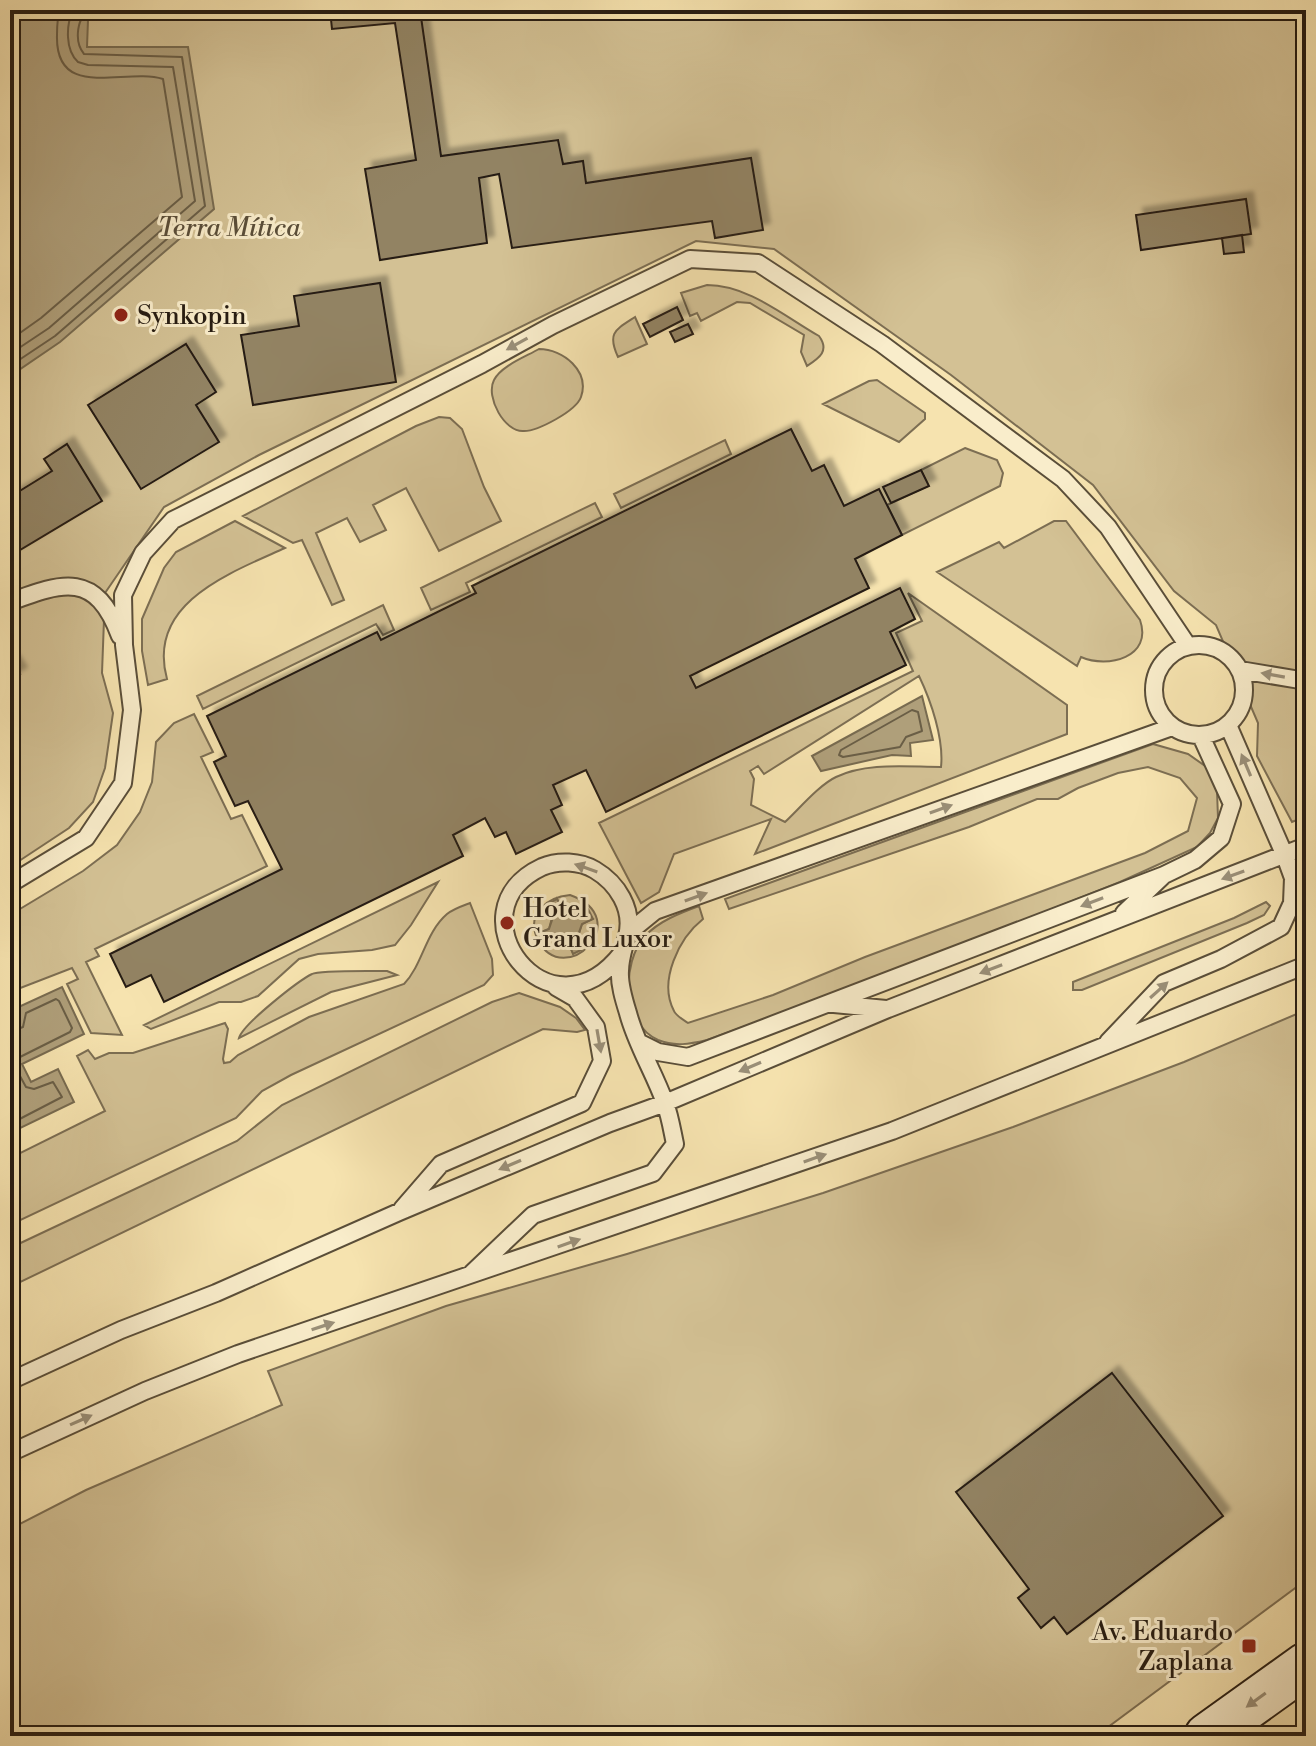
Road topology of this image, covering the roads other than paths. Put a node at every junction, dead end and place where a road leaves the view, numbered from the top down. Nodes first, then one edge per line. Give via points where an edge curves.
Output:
1 (10, 602) edge
2 (124, 645) junction
3 (1188, 646) junction
4 (1240, 670) junction
5 (1306, 681) edge
6 (1228, 725) junction
7 (1172, 727) junction
8 (1201, 736) junction
9 (1306, 846) edge
10 (1285, 856) junction
11 (1164, 875) junction
12 (10, 884) edge
13 (1117, 919) junction
14 (628, 933) junction
15 (622, 953) junction
16 (1306, 965) edge
17 (551, 984) junction
18 (827, 1004) junction
19 (888, 1009) junction
20 (640, 1043) junction
21 (1105, 1046) junction
22 (665, 1103) junction
23 (399, 1212) junction
24 (468, 1277) junction
25 (10, 1381) edge
26 (10, 1453) edge
27 (1306, 1665) edge
28 (1207, 1736) edge

1 - 2 lane via 51,586 79,586 115,621
3 -> 2 lane via 1108,527 1063,479 882,344 758,263 690,259 173,520 143,553 123,595
2 - 12 lane via 132,710 123,783 86,838
3 - 4 lane via 1218,649
3 - 7 lane via 1164,661 1153,689 1155,703
5 -> 4 lane
4 - 6 lane via 1244,699
6 - 8 lane
10 -> 6 lane
7 - 8 lane
14 -> 7 lane via 655,911
8 - 11 lane via 1232,804 1221,838 1195,860
9 - 10 lane
10 -> 13 lane
21 -> 10 lane via 1164,983 1281,927 1292,903 1293,878
11 - 13 lane
11 -> 18 lane
13 -> 19 lane
14 - 15 lane
14 -> 17 lane via 620,892 606,876 567,862 529,874 515,888 504,926 518,963
15 - 17 lane via 591,981
15 - 20 lane via 619,976
16 - 21 lane
17 -> 23 lane via 575,998 596,1027 602,1061 582,1103 441,1164
18 - 19 lane
18 - 20 lane via 688,1057
19 -> 22 lane
20 - 22 lane
24 -> 21 lane via 892,1131
22 -> 23 lane
22 - 24 lane via 675,1144 653,1173 533,1215
23 - 25 lane
26 -> 24 lane via 238,1354
27 -> 28 main road

